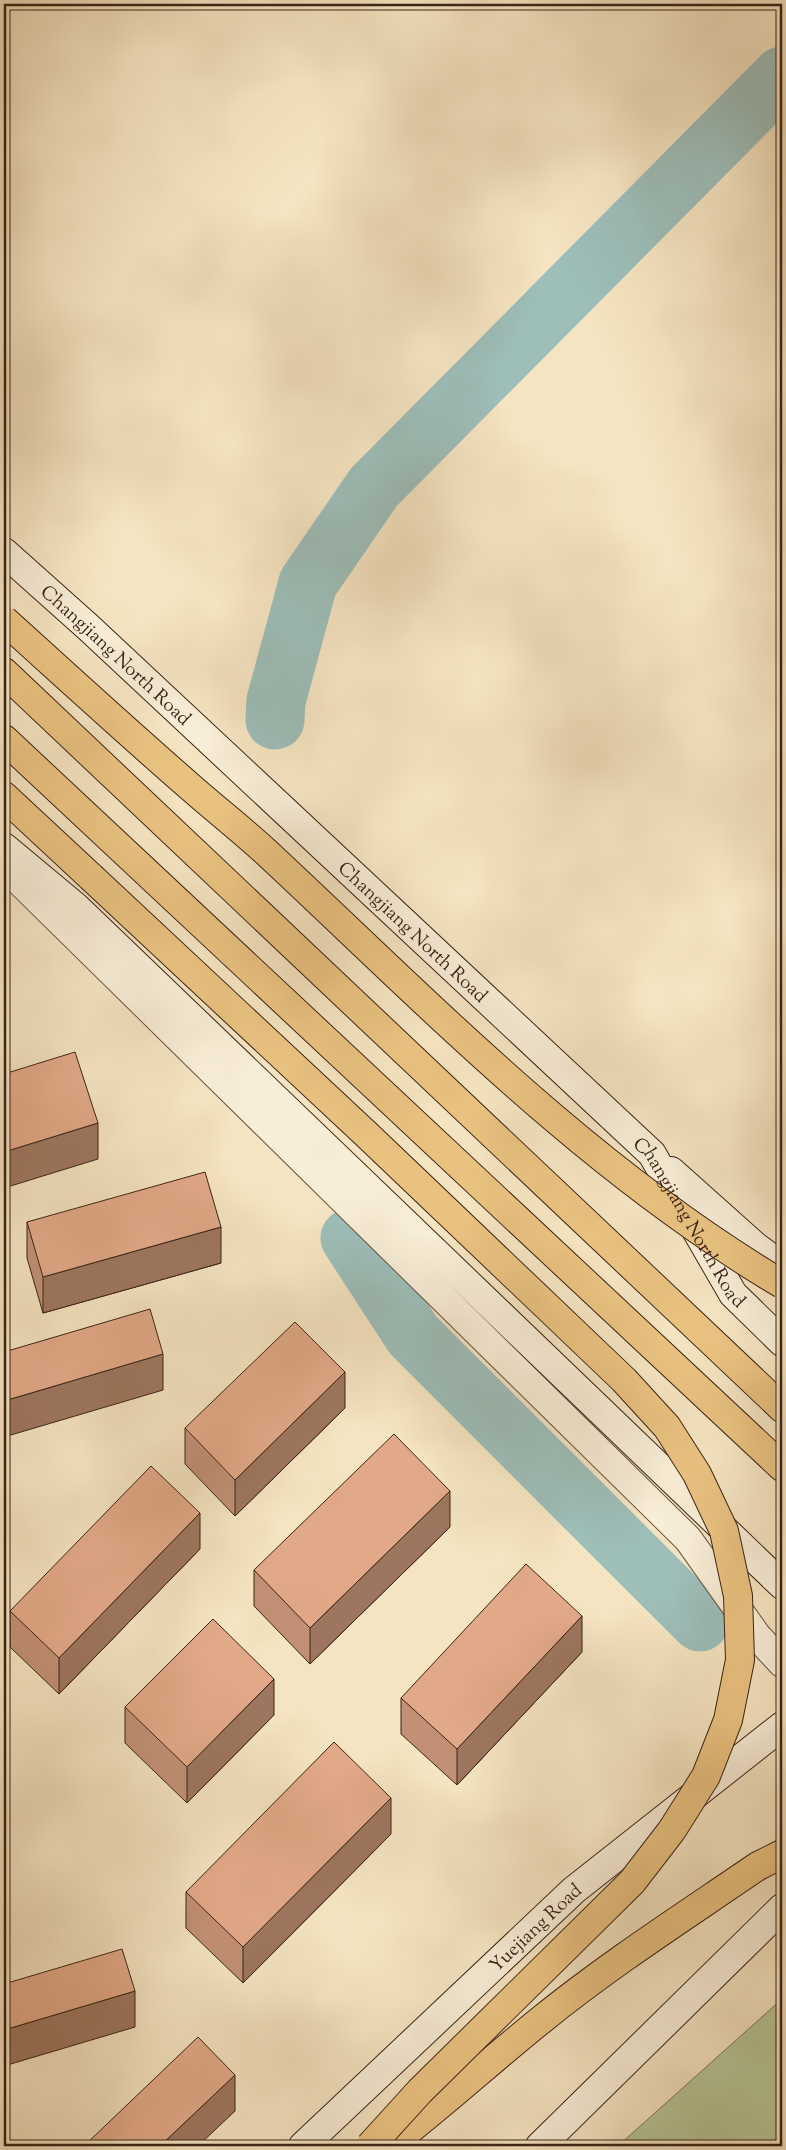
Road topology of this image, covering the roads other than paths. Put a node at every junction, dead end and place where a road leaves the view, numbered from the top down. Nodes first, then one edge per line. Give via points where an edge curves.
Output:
1 (4, 552) edge
2 (4, 620) edge
3 (4, 672) edge
4 (4, 739) edge
5 (4, 796) edge
6 (4, 847) edge
7 (4, 866) edge
8 (652, 1154) junction
9 (782, 1266) edge
10 (782, 1284) edge
11 (782, 1342) edge
12 (782, 1408) edge
13 (782, 1466) edge
14 (782, 1585) edge
15 (782, 1663) edge
16 (782, 1726) edge
17 (782, 1854) edge
18 (782, 1908) edge
19 (303, 2146) edge
20 (370, 2146) edge
21 (389, 2146) edge
22 (540, 2146) edge

1 - 8 main road, Changjiang North Road
2 - 10 highway, bridge via 263,849 493,1064 582,1142 727,1251
3 - 12 highway
4 - 13 highway
5 - 20 highway, bridge via 610,1366 667,1427 697,1474 724,1531 738,1596 740,1660 728,1720 706,1776 672,1830 632,1882 420,2091
6 - 14 main road via 76,906
7 - 15 main road, bridge via 688,1538 757,1636
8 - 9 main road
8 - 11 main road, Changjiang North Road via 733,1294
16 - 19 main road, Yuejiang Road via 574,1890
17 - 21 highway via 758,1866 620,1960 541,2020
18 - 22 main road

